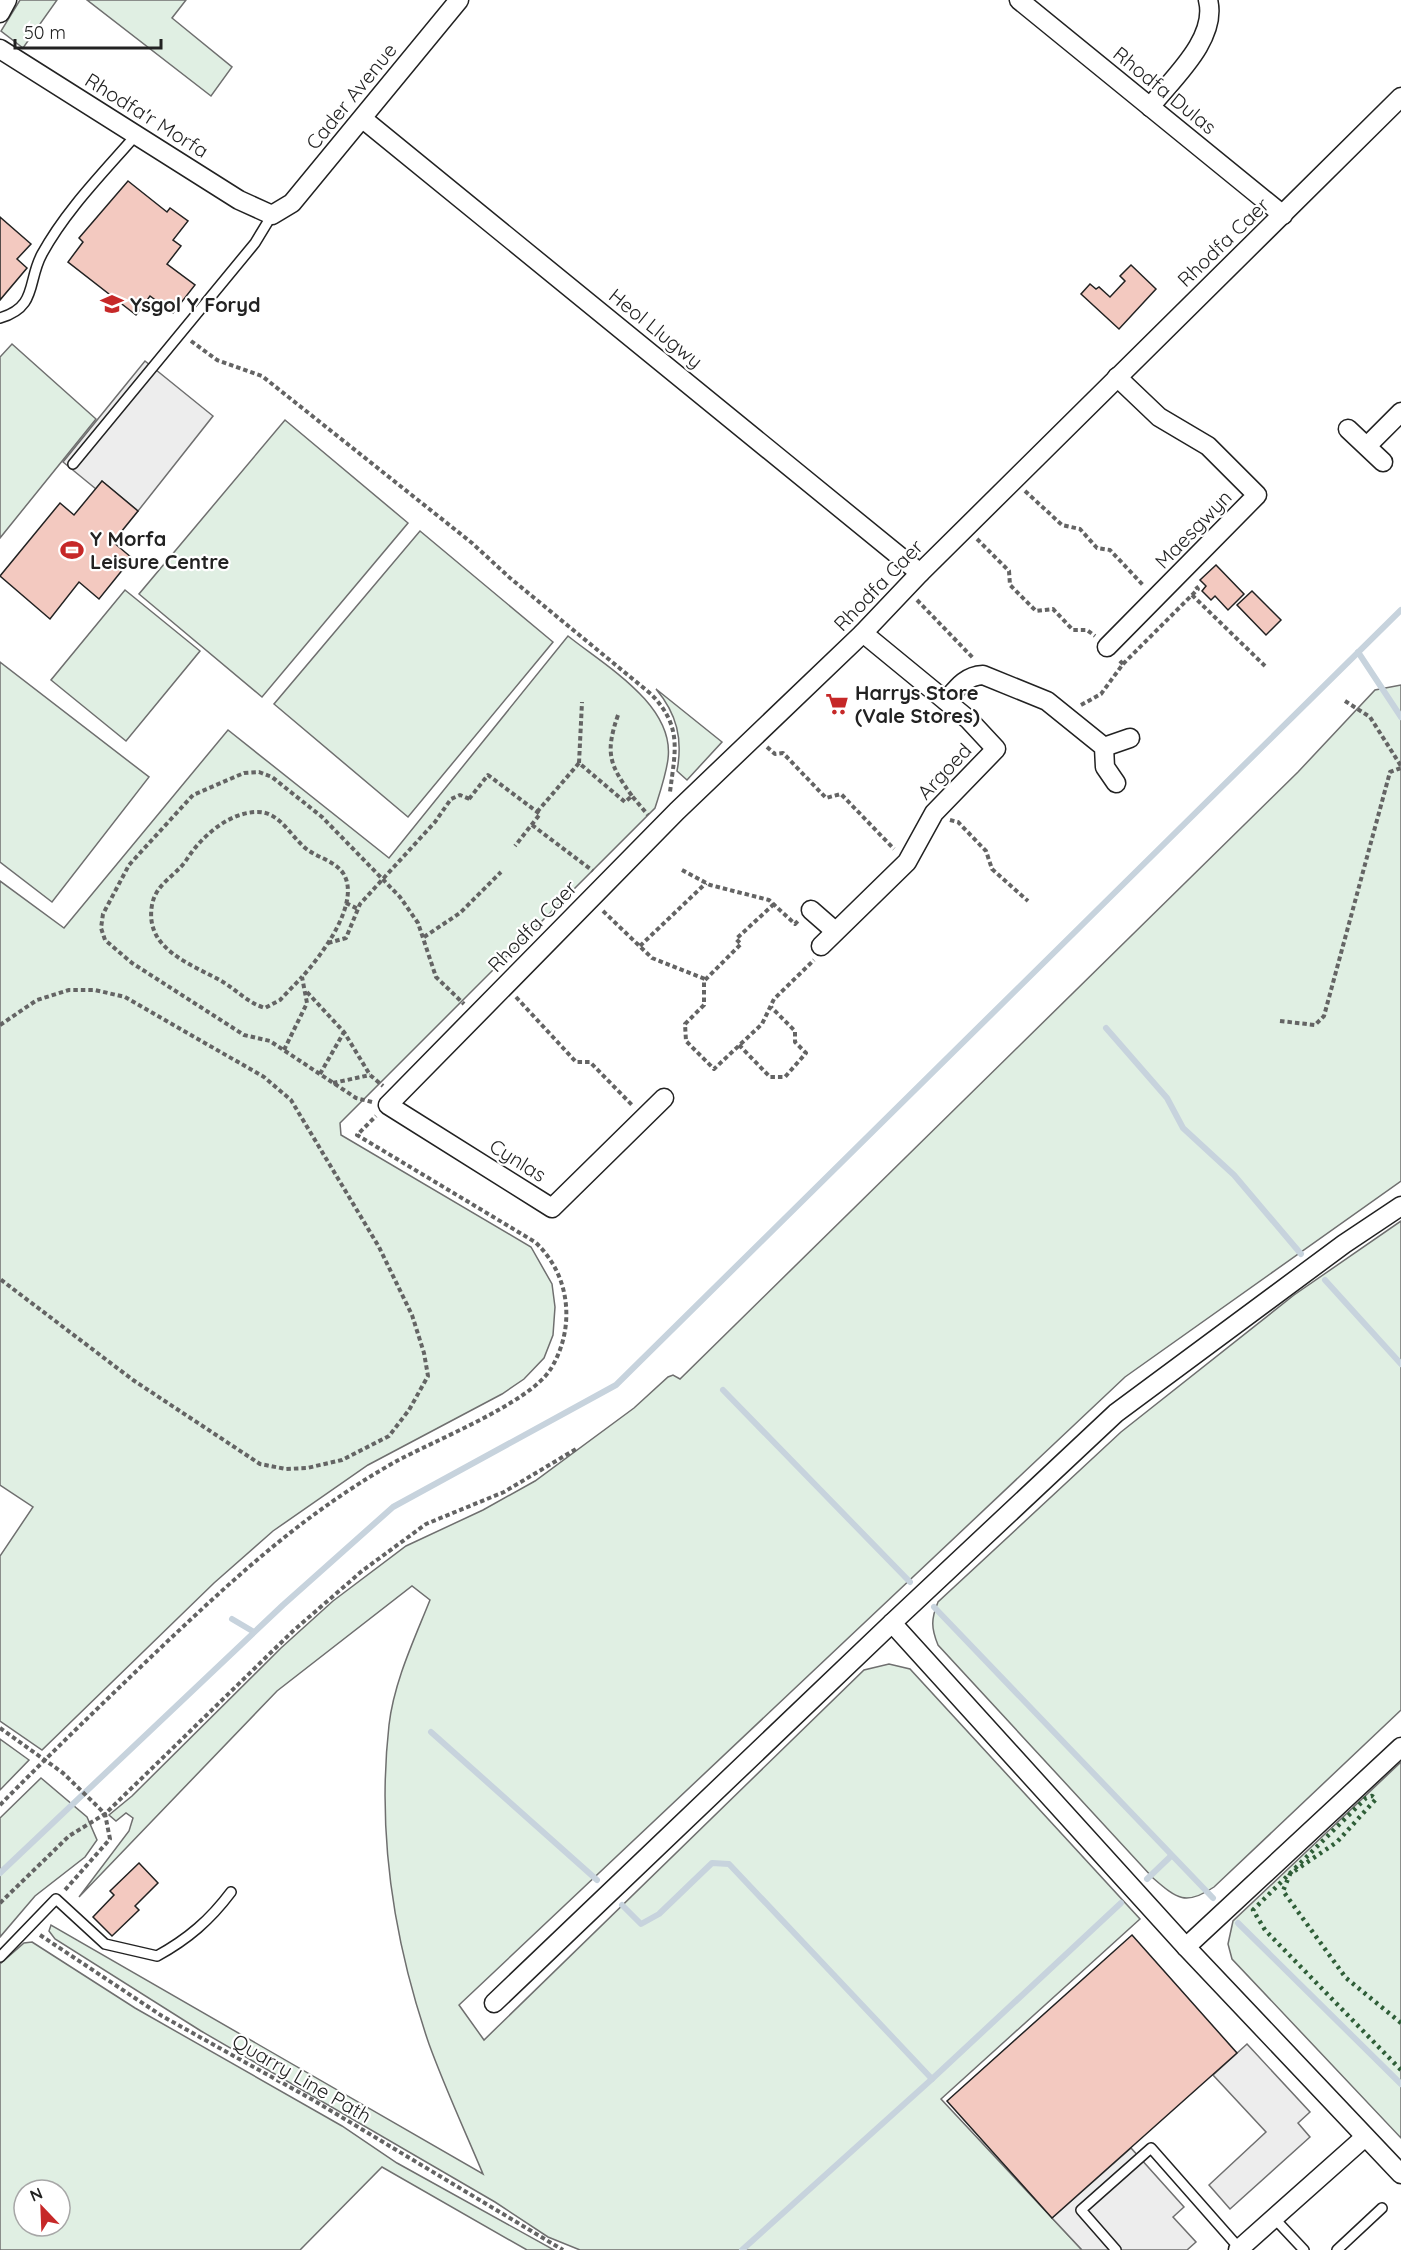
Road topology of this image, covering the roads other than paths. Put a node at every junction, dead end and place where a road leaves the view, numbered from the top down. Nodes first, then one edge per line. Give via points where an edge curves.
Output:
1 (7, 0) edge
2 (459, 0) edge
3 (1019, 0) edge
4 (1208, 0) edge
5 (0, 13) edge
6 (0, 49) edge
7 (1401, 96) edge
8 (1150, 107) junction
9 (363, 119) junction
10 (136, 135) junction
11 (272, 215) junction
12 (1283, 215) junction
13 (0, 318) edge
14 (1117, 377) junction
15 (1401, 412) edge
16 (1348, 429) dead end
17 (1366, 446) junction
18 (1383, 462) dead end
19 (73, 464) dead end
20 (920, 573) junction
21 (863, 633) junction
22 (1107, 647) road end
23 (946, 701) junction
24 (1130, 738) dead end
25 (1104, 747) junction
26 (1116, 783) dead end
27 (811, 910) road end
28 (835, 931) junction
29 (821, 946) road end
30 (664, 1098) dead end
31 (392, 1101) joint
32 (1401, 1206) edge
33 (892, 1623) junction
34 (1401, 1747) edge
35 (231, 1892) dead end
36 (1186, 1947) junction
37 (0, 1957) edge
38 (494, 2003) dead end
39 (1365, 2137) junction
40 (1401, 2174) edge
41 (1382, 2208) dead end
42 (1274, 2218) junction
43 (1239, 2249) edge
44 (1116, 2250) edge
45 (1304, 2250) edge
46 (1337, 2250) edge

1 - 5 street
2 - 9 street, Cader Avenue
3 - 8 street, Rhodfa Dulas
4 - 8 street via 1208,27
6 - 10 street, Rhodfa'r Morfa
7 - 12 street, Rhodfa Caer
8 - 12 street, Rhodfa Dulas
9 - 11 street, Cader Avenue via 292,203
9 - 20 street, Heol Llugwy
10 - 11 street, Rhodfa'r Morfa via 239,200
10 - 13 lane via 63,221 41,256 32,291 16,313
11 - 19 lane via 255,243
12 - 14 street, Rhodfa Caer
14 - 20 street, Rhodfa Caer
14 - 22 street, Maesgwyn via 1160,417 1208,446 1257,495
15 - 17 street
16 - 17 street
17 - 18 street
20 - 21 street, Rhodfa Caer
21 - 23 street, Argoed
21 - 31 street, Rhodfa Caer via 677,811
23 - 25 street via 973,675 995,677 1047,701
23 - 28 street, Argoed via 996,749 932,816 907,862
24 - 25 street
25 - 26 street via 1105,767
27 - 28 street
28 - 29 street, Argoed
30 - 31 street, Cynlas via 552,1208
32 - 33 street via 1116,1413
33 - 36 street
33 - 38 street
34 - 36 street
35 - 37 lane via 213,1916 182,1942 157,1956 105,1944 56,1899
36 - 39 street
39 - 40 street
39 - 42 street
41 - 46 lane
42 - 43 street
42 - 45 lane
43 - 44 lane via 1151,2148 1081,2210

